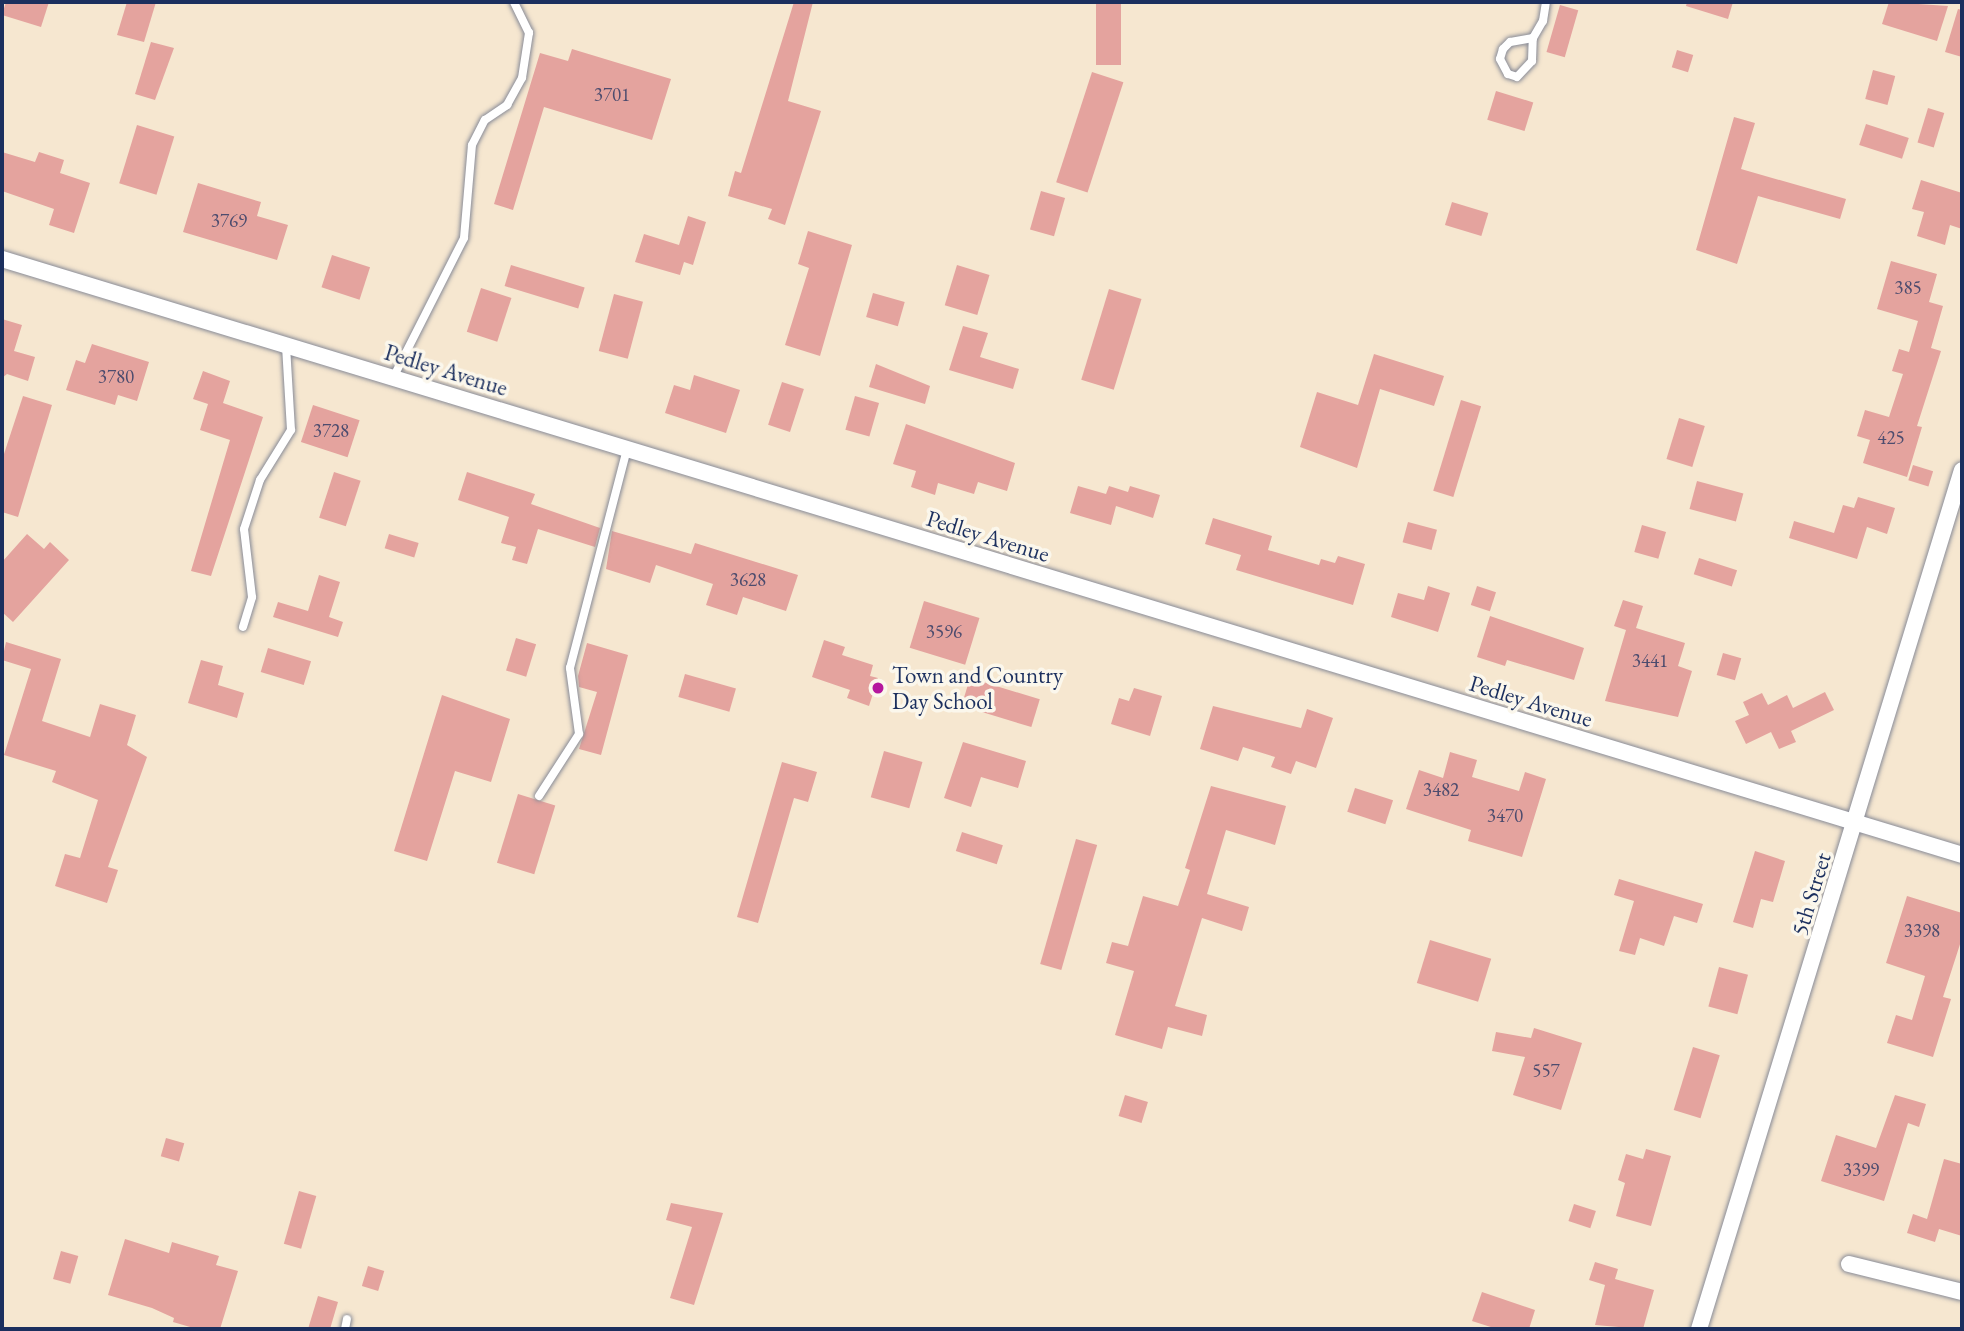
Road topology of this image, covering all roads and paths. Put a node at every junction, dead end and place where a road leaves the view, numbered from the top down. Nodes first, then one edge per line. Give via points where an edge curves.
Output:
1 (514, 2) edge
2 (1546, 2) edge
3 (1533, 38) junction
4 (2, 259) edge
5 (286, 345) junction
6 (393, 378) junction
7 (627, 449) junction
8 (1962, 470) edge
9 (243, 627) dead end
10 (539, 796) dead end
11 (1856, 823) junction
12 (1962, 855) edge
13 (1849, 1264) dead end
14 (1962, 1292) edge
15 (347, 1319) dead end
16 (345, 1329) edge
17 (1699, 1329) edge

1 - 6 lane via 529,33 522,78 507,105 485,120 472,145 464,238
2 - 3 lane via 1543,21
3 - 3 lane via 1510,42 1503,49 1500,59 1508,74 1517,77 1526,72 1532,61
4 - 5 street, Pedley Avenue
5 - 6 street, Pedley Avenue
5 - 9 lane via 290,430 260,480 244,529 252,597
6 - 7 street, Pedley Avenue
7 - 10 lane via 570,667 579,734
7 - 11 street, Pedley Avenue
8 - 11 street, 5th Street
11 - 12 street, Pedley Avenue
11 - 17 street, 5th Street
13 - 14 street
15 - 16 lane

